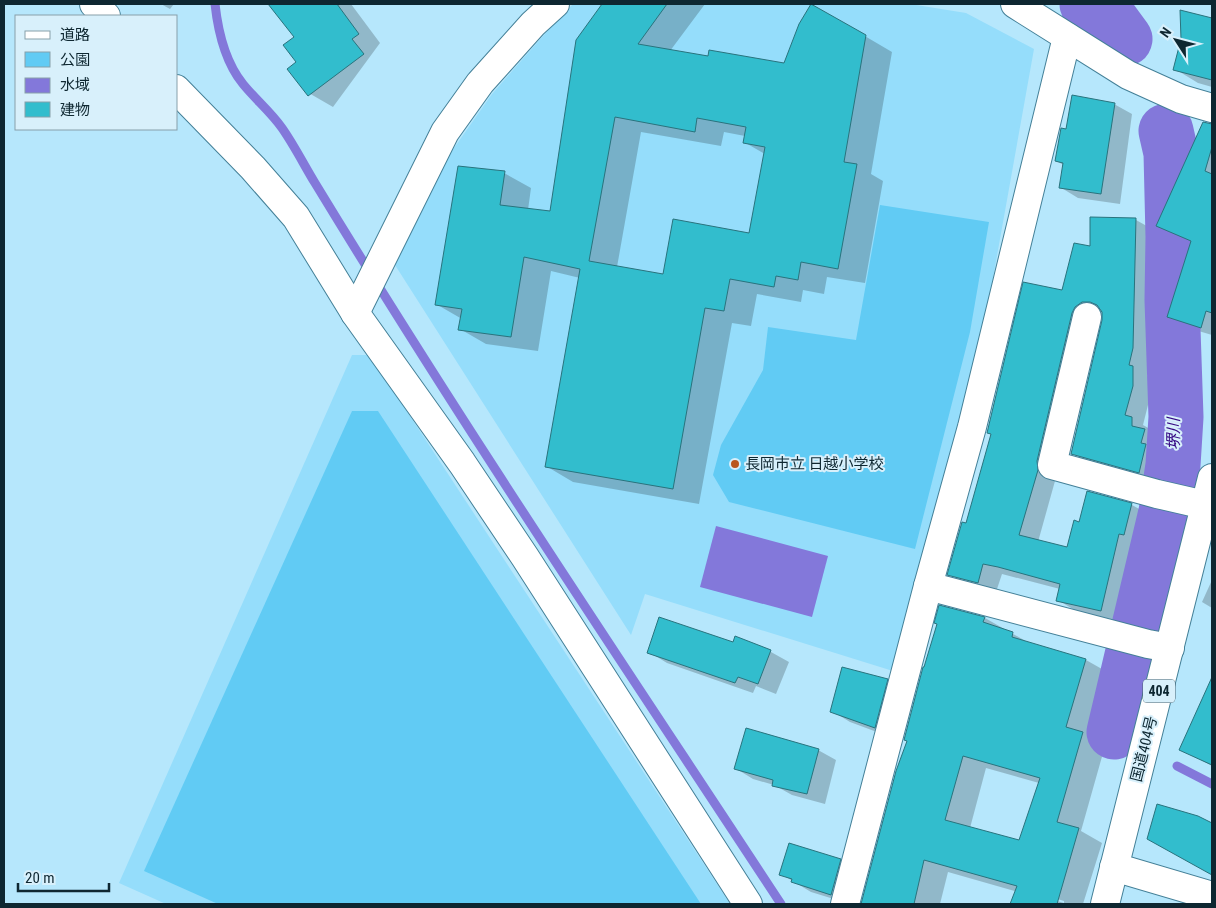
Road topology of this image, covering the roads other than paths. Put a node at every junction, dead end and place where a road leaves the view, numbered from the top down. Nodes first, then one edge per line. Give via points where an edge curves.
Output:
1 (94, 4) edge
2 (555, 4) edge
3 (1015, 4) edge
4 (105, 15) edge
5 (1067, 37) junction
6 (178, 91) edge
7 (1212, 108) edge
8 (355, 313) junction
9 (1087, 317) dead end
10 (1212, 478) edge
11 (1181, 500) junction
12 (928, 586) junction
13 (1148, 643) junction
14 (1114, 867) junction
15 (1212, 896) edge
16 (748, 904) edge
17 (845, 904) edge
18 (1105, 904) edge

1 - 4 main road
2 - 8 main road via 480,83 445,132
3 - 5 main road
5 - 7 main road via 1128,75 1181,99
5 - 12 main road via 972,427
6 - 8 main road via 296,216
8 - 16 main road via 525,557
9 - 11 main road via 1052,465
10 - 11 main road, 国道404号 / 404
11 - 13 main road, 国道404号 / 404
12 - 13 main road
12 - 17 main road
13 - 14 main road, 国道404号 / 404
14 - 15 main road
14 - 18 main road, 国道404号 / 404

